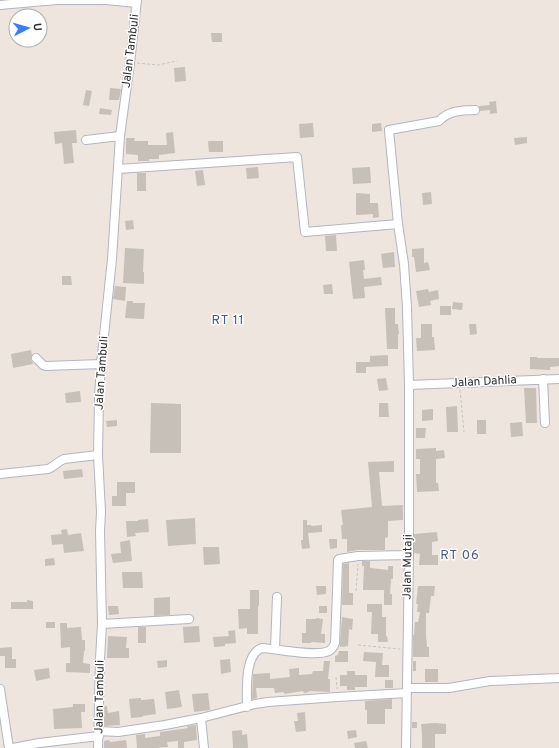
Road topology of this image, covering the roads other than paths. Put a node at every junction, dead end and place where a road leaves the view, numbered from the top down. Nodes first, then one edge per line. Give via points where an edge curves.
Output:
1 (137, 2) edge
2 (0, 5) edge
3 (475, 110) dead end
4 (120, 136) junction
5 (86, 140) dead end
6 (118, 169) junction
7 (398, 224) junction
8 (36, 358) dead end
9 (102, 364) junction
10 (543, 379) junction
11 (559, 379) edge
12 (409, 385) junction
13 (545, 423) dead end
14 (98, 455) junction
15 (0, 474) edge
16 (409, 555) junction
17 (277, 597) dead end
18 (190, 619) dead end
19 (102, 624) junction
20 (275, 649) junction
21 (558, 678) edge
22 (0, 689) edge
23 (407, 691) junction
24 (247, 707) junction
25 (201, 718) junction
26 (99, 733) junction
27 (9, 748) edge
28 (13, 748) edge
29 (98, 748) edge
30 (204, 748) edge
31 (406, 748) edge

1 - 2 street via 57,0
1 - 4 street, Jalan Tambuli
3 - 7 street, Jalan Mutaji via 452,112 439,122 389,130
4 - 5 street
4 - 6 street, Jalan Tambuli
6 - 7 street via 297,157 305,232
6 - 9 street, Jalan Tambuli
7 - 12 street, Jalan Mutaji via 407,307
8 - 9 street via 46,366
9 - 14 street, Jalan Tambuli
10 - 11 street, Jalan Dahlia
10 - 12 street, Jalan Dahlia
10 - 13 street
12 - 16 street, Jalan Mutaji
14 - 15 street via 60,461 48,469
14 - 19 street, Jalan Tambuli
16 - 20 street via 339,558 333,648 314,653
16 - 23 street, Jalan Mutaji
17 - 20 street
18 - 19 street
19 - 26 street, Jalan Tambuli
20 - 24 street via 257,649 252,655 247,678
21 - 23 street via 490,681 449,688
22 - 27 street
23 - 24 street via 268,702
23 - 31 street, Jalan Mutaji
24 - 25 street
25 - 26 street via 143,729
25 - 30 street
26 - 28 street
26 - 29 street, Jalan Tambuli

